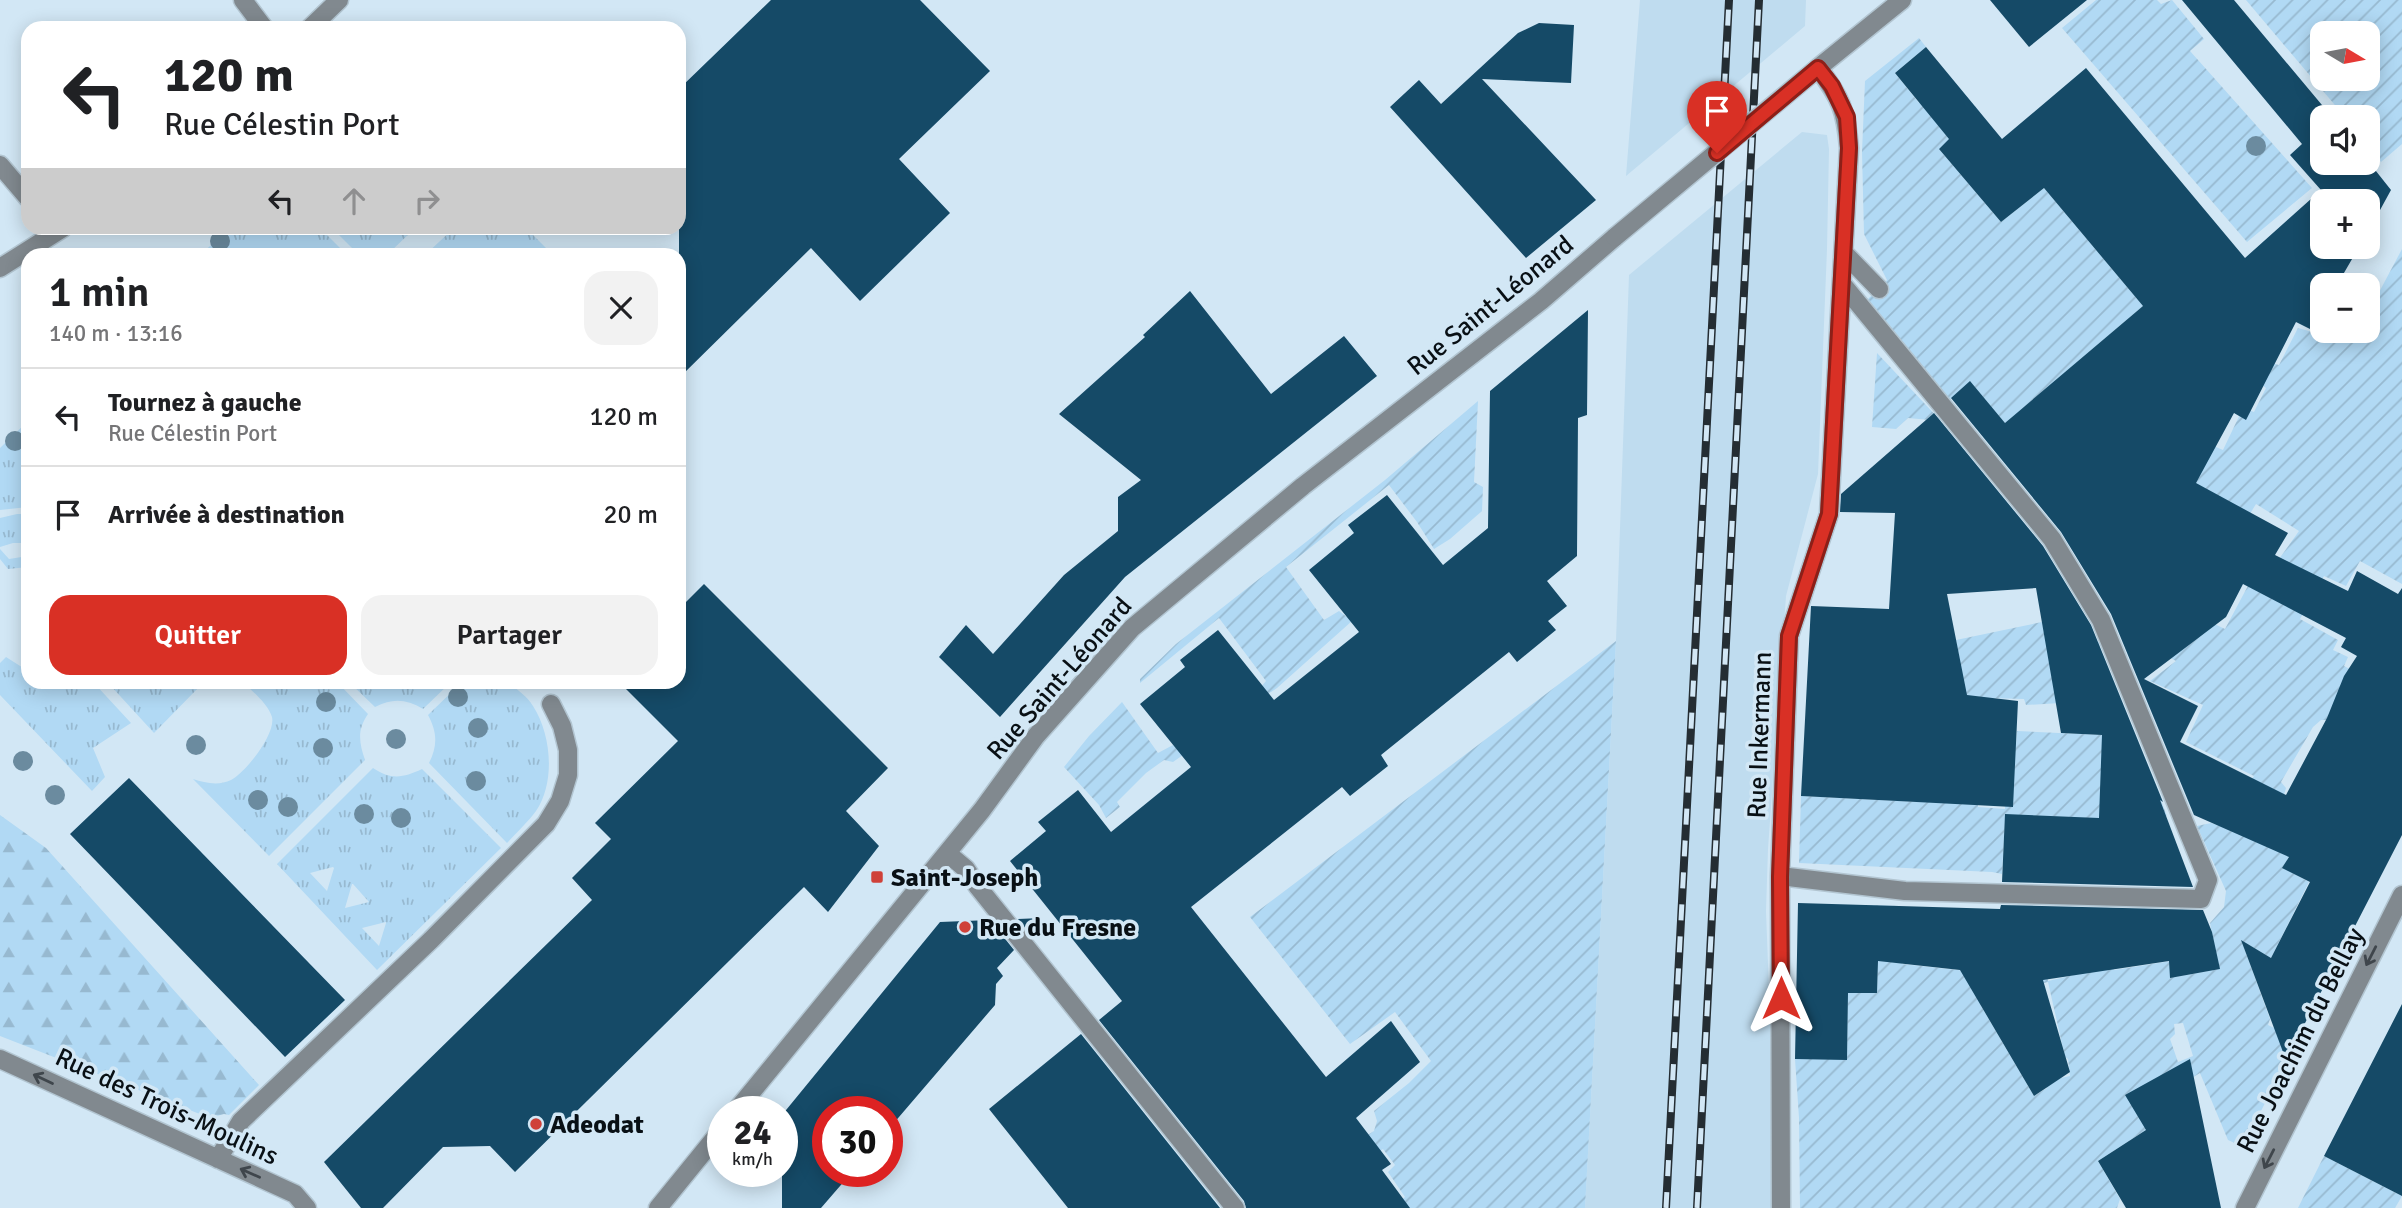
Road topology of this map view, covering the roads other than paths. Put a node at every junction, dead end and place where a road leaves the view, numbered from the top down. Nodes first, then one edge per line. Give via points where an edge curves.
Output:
1 (243, 0) edge
2 (339, 0) edge
3 (1902, 0) edge
4 (259, 21) edge
5 (317, 21) edge
6 (1818, 68) junction
7 (0, 165) edge
8 (21, 190) edge
9 (48, 235) edge
10 (29, 248) edge
11 (21, 254) edge
12 (1844, 254) junction
13 (0, 268) edge
14 (1843, 285) junction
15 (1879, 289) dead end
16 (551, 704) dead end
17 (947, 853) junction
18 (1780, 877) junction
19 (2402, 895) edge
20 (0, 1059) edge
21 (748, 1096) edge
22 (707, 1150) edge
23 (218, 1158) junction
24 (666, 1205) edge
25 (307, 1208) edge
26 (1235, 1208) edge
27 (1782, 1208) edge
28 (2245, 1208) edge

1 - 4 street
2 - 5 street
3 - 6 street, Rue Saint-Léonard
6 - 12 street, Rue Inkermann via 1847,117
6 - 17 street, Rue Saint-Léonard, bridge via 1541,301 1303,486 1132,628 1037,736
7 - 8 street
9 - 10 street
11 - 13 street
12 - 14 street, Rue Inkermann
12 - 15 street
14 - 18 street, Rue Inkermann via 1829,514 1789,636
14 - 18 street via 2059,550 2101,620 2208,880 2201,899 1905,891
16 - 23 street via 568,750 568,775 546,824 241,1121
17 - 21 street, Rue Saint-Léonard
17 - 26 street via 967,869
18 - 27 street, Rue Inkermann
19 -> 28 street, Rue Joachim du Bellay
23 -> 20 street, Rue des Trois-Moulins
22 - 24 street
25 -> 23 street, Rue des Trois-Moulins via 295,1194

